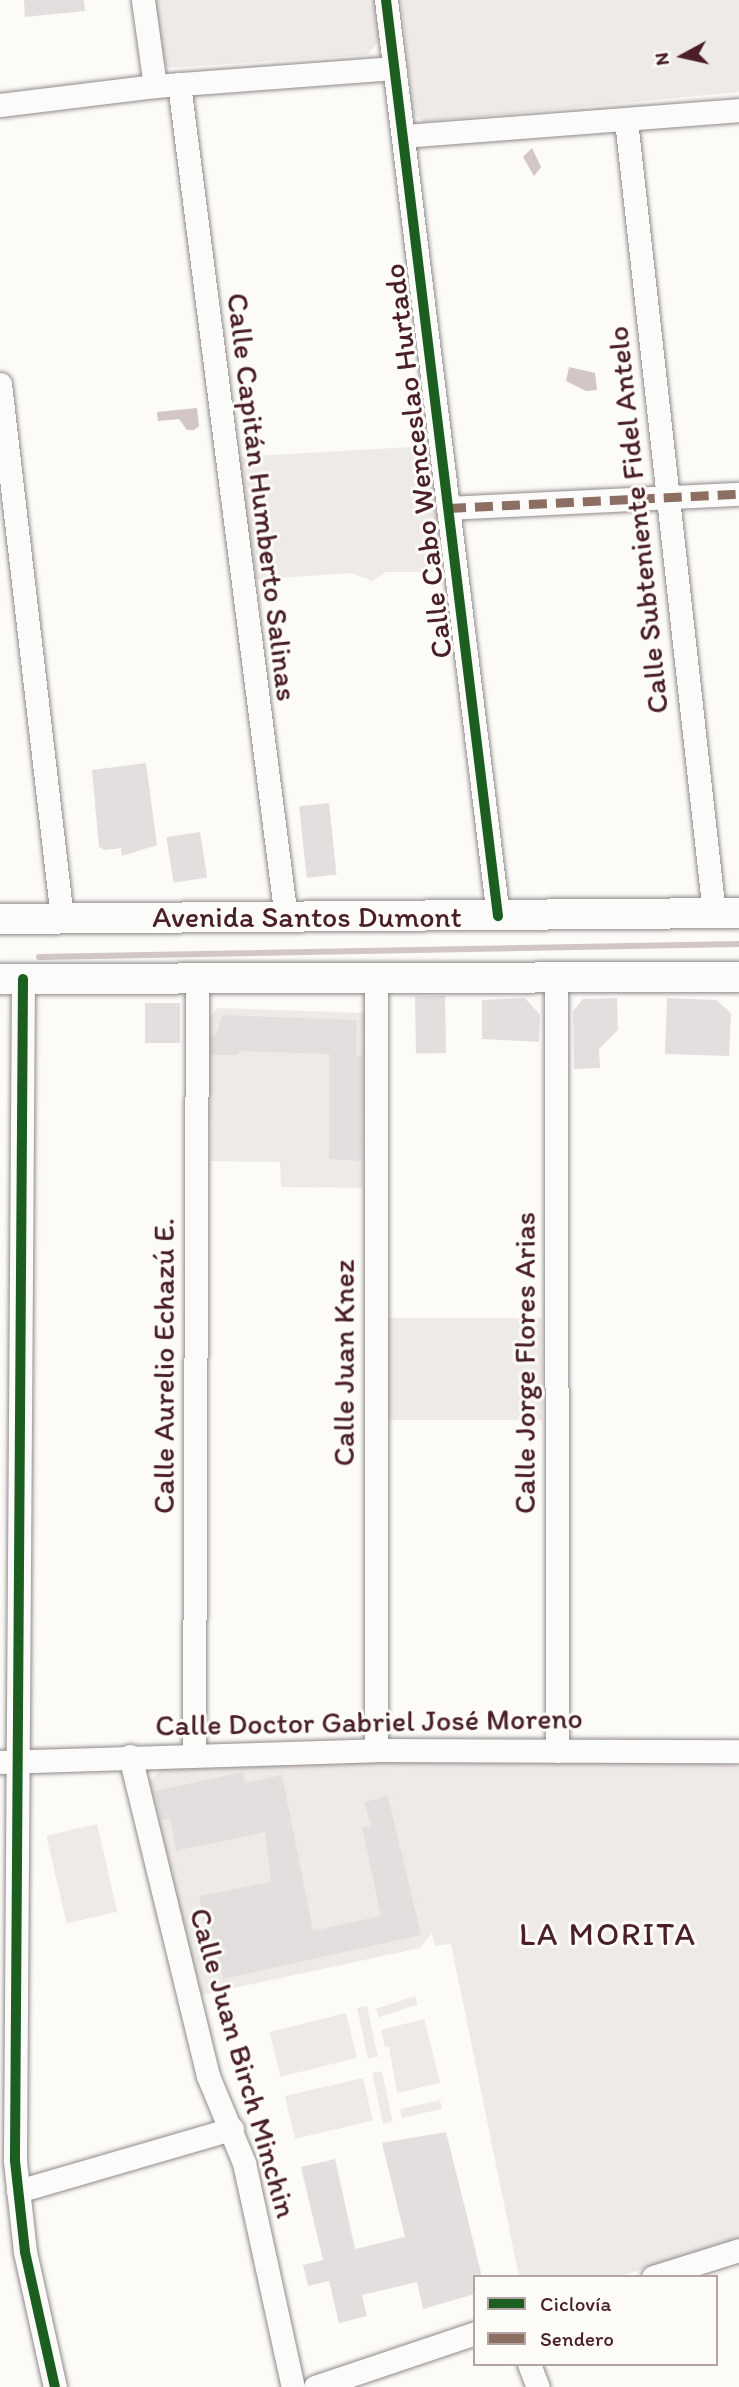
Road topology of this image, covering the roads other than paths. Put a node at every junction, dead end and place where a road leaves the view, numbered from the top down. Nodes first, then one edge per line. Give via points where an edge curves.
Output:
1 (143, 0) edge
2 (386, 0) edge
3 (394, 68) junction
4 (179, 84) junction
5 (155, 86) junction
6 (0, 104) edge
7 (739, 110) edge
8 (626, 120) junction
9 (404, 136) junction
10 (0, 384) edge
11 (739, 494) edge
12 (667, 497) junction
13 (448, 508) junction
14 (726, 913) edge
15 (498, 916) junction
16 (62, 918) junction
17 (286, 918) junction
18 (9, 921) edge
19 (376, 976) junction
20 (556, 976) junction
21 (197, 977) junction
22 (739, 977) edge
23 (11, 979) edge
24 (9, 1182) edge
25 (8, 1380) edge
26 (8, 1576) edge
27 (376, 1750) junction
28 (557, 1751) junction
29 (739, 1751) edge
30 (194, 1754) junction
31 (130, 1756) junction
32 (8, 1763) edge
33 (8, 1990) edge
34 (232, 2129) junction
35 (8, 2160) edge
36 (18, 2191) junction
37 (739, 2250) edge
38 (659, 2275) edge
39 (473, 2334) edge
40 (531, 2366) edge
41 (55, 2387) edge
42 (293, 2387) edge
43 (316, 2387) edge
44 (538, 2387) edge

1 - 5 street
2 - 3 street, Calle Cabo Wenceslao Hurtado
3 - 4 street
3 - 9 street, Calle Cabo Wenceslao Hurtado
4 - 5 street
4 - 17 street, Calle Capitán Humberto Salinas
5 - 6 street
7 - 8 street
8 - 9 street
8 - 12 street, Calle Subteniente Fidel Antelo
9 - 13 street, Calle Cabo Wenceslao Hurtado
10 - 16 street
11 - 12 street
12 - 13 street
12 - 14 street, Calle Subteniente Fidel Antelo
13 - 15 street, Calle Cabo Wenceslao Hurtado
14 - 15 main road, Avenida Santos Dumont
15 - 17 main road, Avenida Santos Dumont
16 - 17 main road, Avenida Santos Dumont
16 - 18 main road, Avenida Santos Dumont
19 - 20 main road, Avenida Santos Dumont
19 - 21 main road, Avenida Santos Dumont
19 - 27 street, Calle Juan Knez
20 - 22 main road, Avenida Santos Dumont
20 - 28 street, Calle Jorge Flores Arias
21 - 23 main road, Avenida Santos Dumont
21 - 30 street, Calle Aurelio Echazú E.
23 - 24 street
24 - 25 street
25 - 26 street
26 - 32 street
27 - 28 street, Calle Doctor Gabriel José Moreno
27 - 30 street, Calle Doctor Gabriel José Moreno
28 - 29 street, Calle Doctor Gabriel José Moreno
30 - 31 street, Calle Doctor Gabriel José Moreno
31 - 32 street, Calle Doctor Gabriel José Moreno
31 - 34 street, Calle Juan Birch Minchin via 208,2076
32 - 33 street
33 - 35 street
34 - 36 street
34 - 42 street, Calle Juan Birch Minchin
35 - 36 street
36 - 41 street via 34,2299
37 - 38 street
39 - 43 street
40 - 44 street

